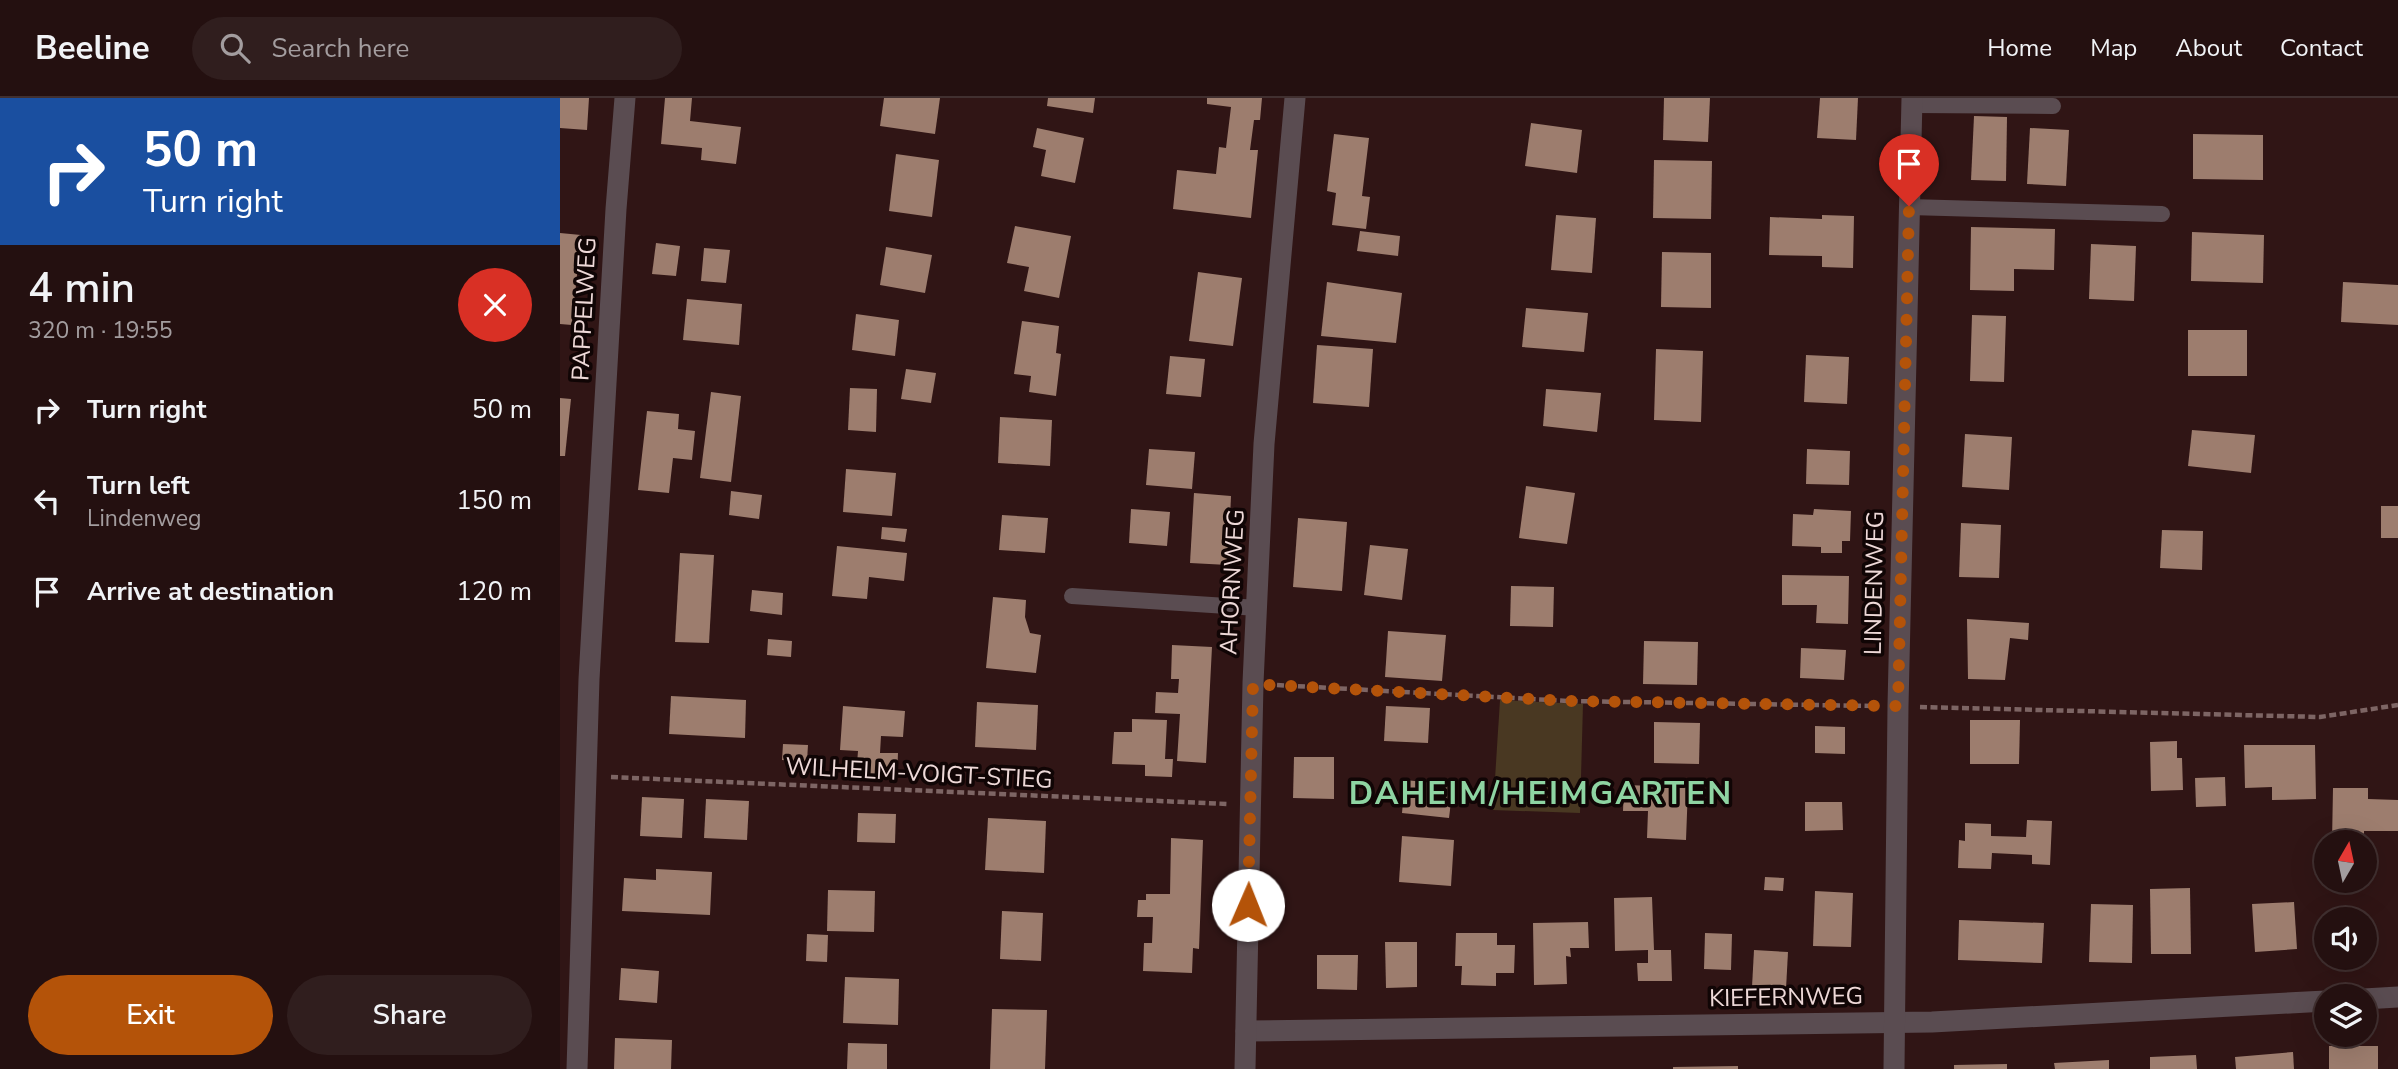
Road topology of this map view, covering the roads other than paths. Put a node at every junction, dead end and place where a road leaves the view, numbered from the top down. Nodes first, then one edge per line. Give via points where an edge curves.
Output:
1 (625, 98) edge
2 (1295, 98) edge
3 (1912, 101) edge
4 (2053, 106) dead end
5 (1909, 206) junction
6 (2162, 214) dead end
7 (1072, 596) dead end
8 (1258, 608) junction
9 (2398, 997) edge
10 (2377, 998) edge
11 (2314, 1002) edge
12 (1895, 1022) junction
13 (1246, 1031) junction
14 (577, 1069) edge
15 (1245, 1069) edge
16 (1894, 1069) edge

1 - 14 street, PAPPELWEG via 586,776
2 - 8 street, AHORNWEG via 1264,444
3 - 4 lane
3 - 5 street, LINDENWEG
5 - 6 lane
5 - 12 street, LINDENWEG
7 - 8 lane
8 - 13 street, AHORNWEG
9 - 10 street
11 - 12 street, KIEFERNWEG
12 - 13 street, KIEFERNWEG
12 - 16 street, LINDENWEG
13 - 15 street, AHORNWEG

